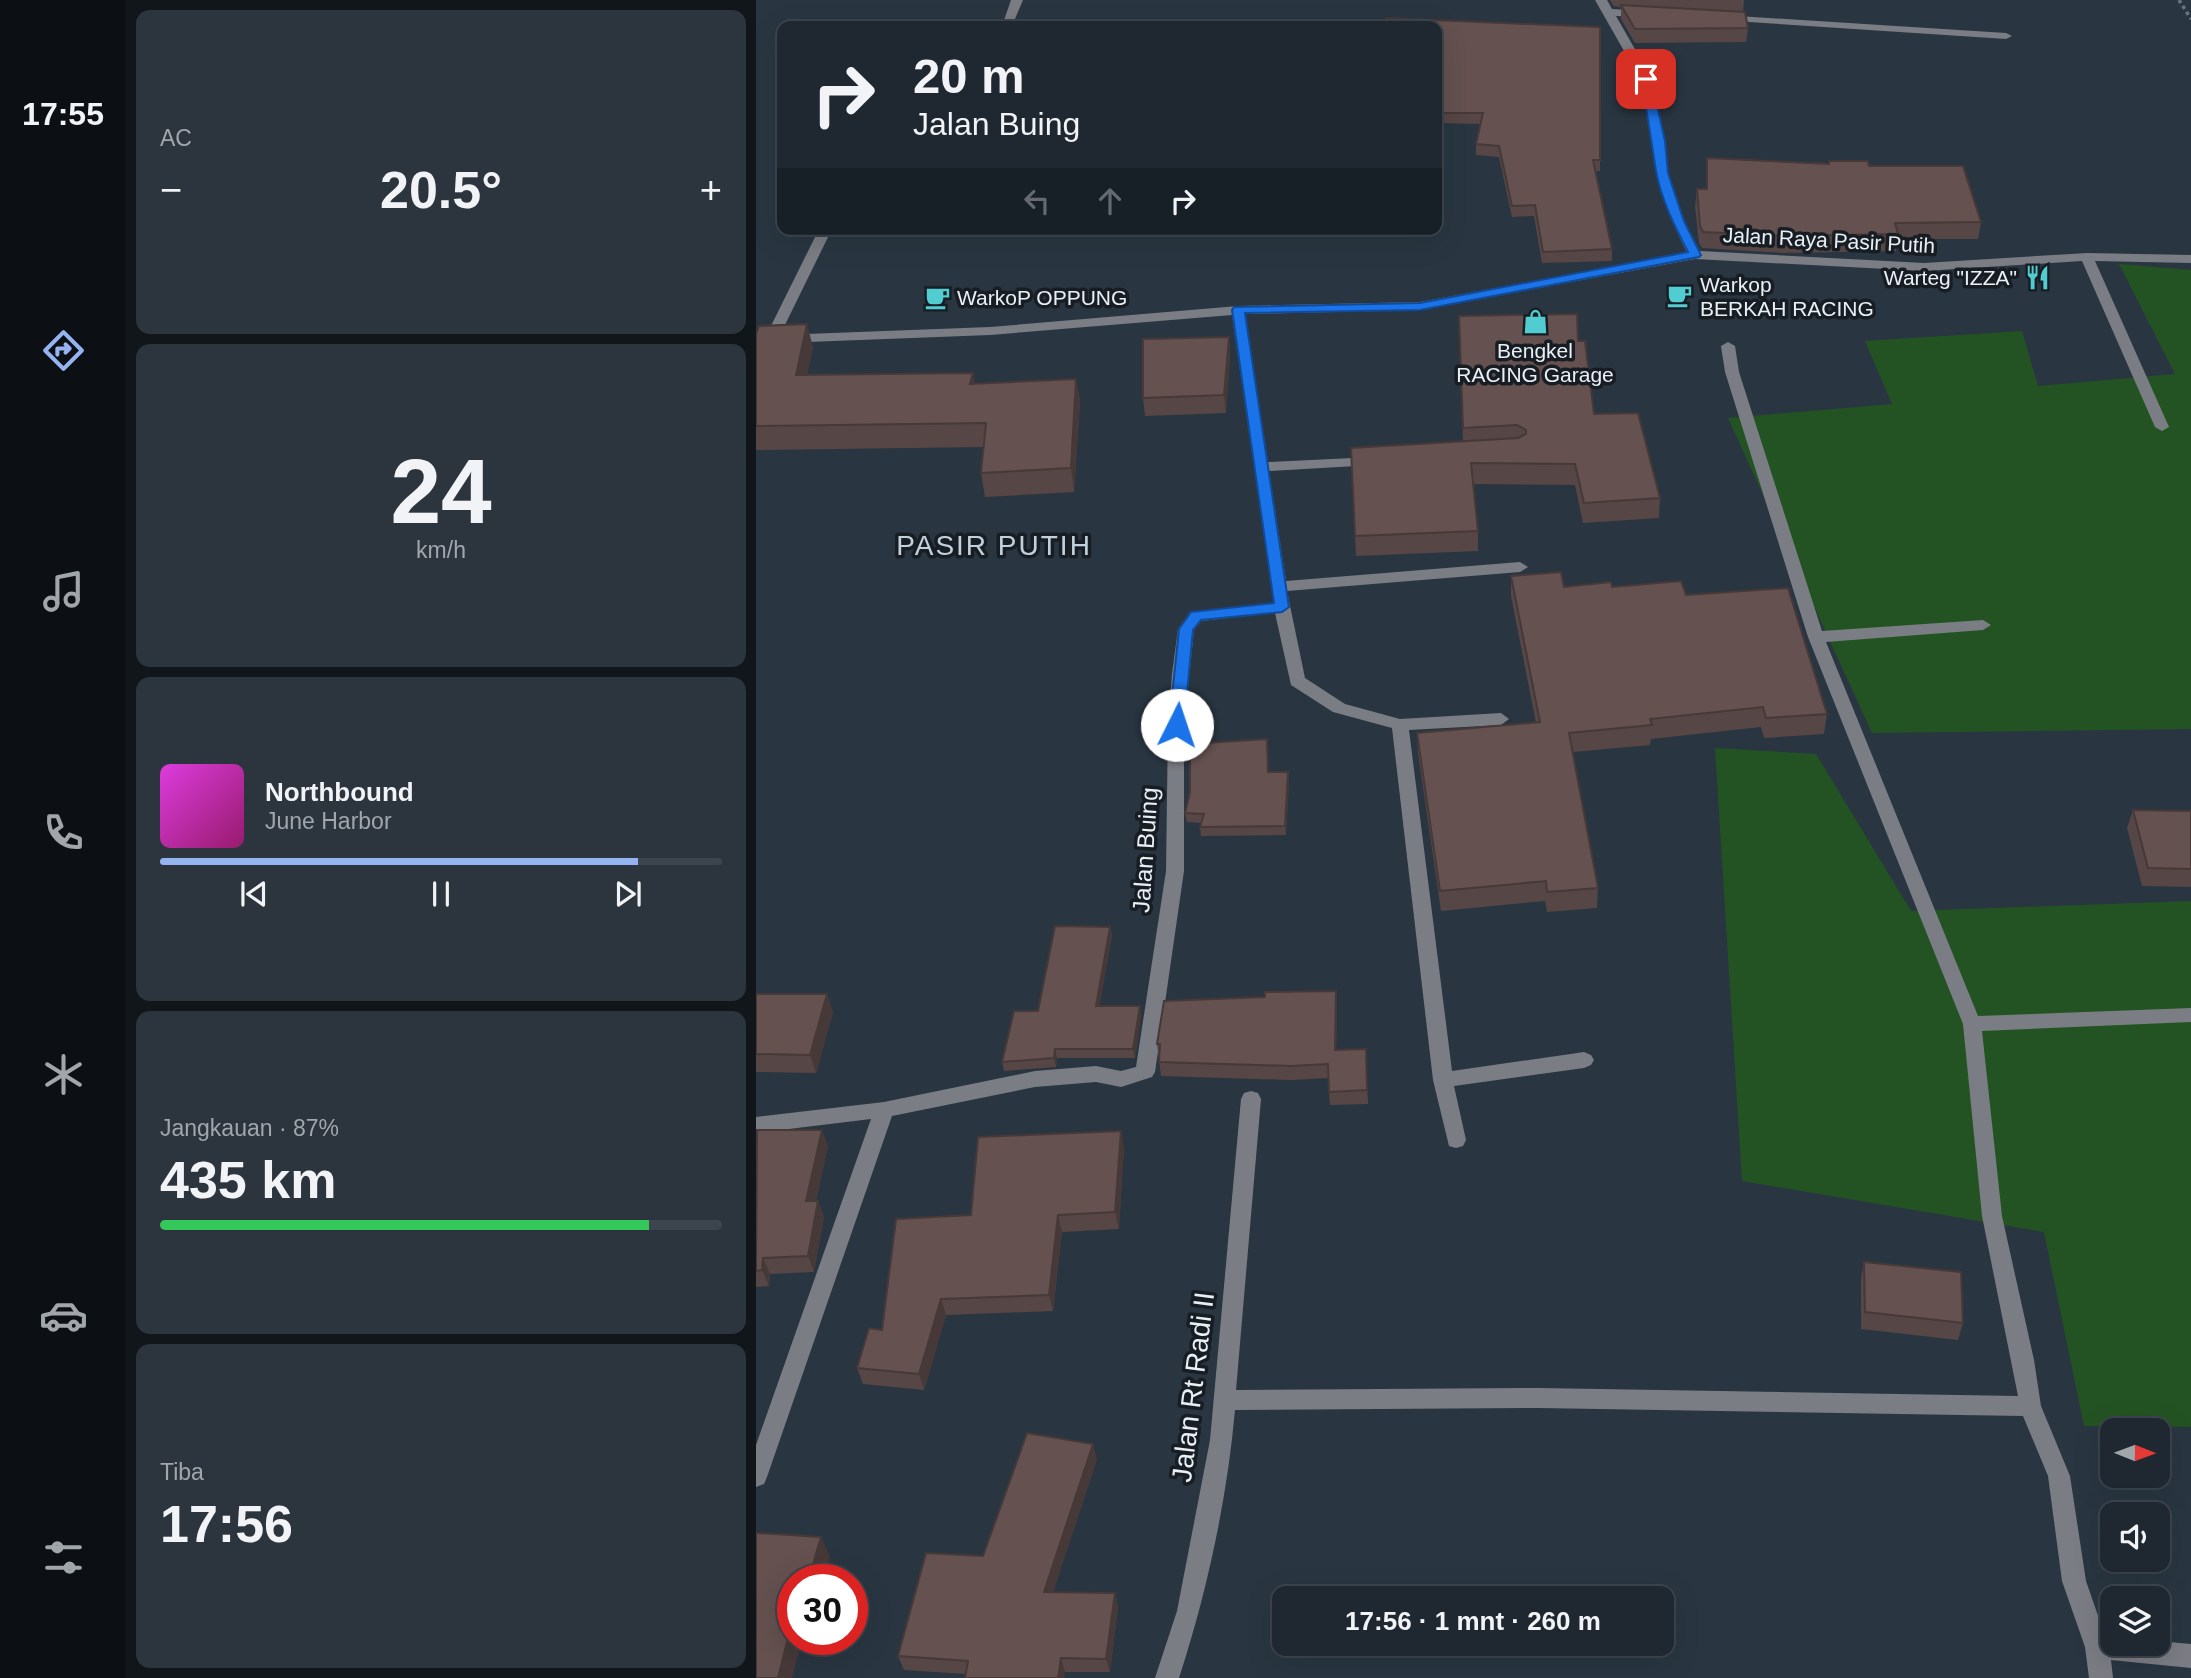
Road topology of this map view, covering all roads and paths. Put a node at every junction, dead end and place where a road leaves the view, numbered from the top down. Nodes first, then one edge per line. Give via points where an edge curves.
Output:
1 (1017, 0) edge
2 (1601, 0) edge
3 (2179, 0) edge
4 (1607, 12) junction
5 (1660, 15) edge
6 (1713, 18) edge
7 (2191, 19) edge
8 (1009, 21) edge
9 (2006, 36) dead end
10 (823, 235) edge
11 (1695, 255) junction
12 (2087, 257) junction
13 (2191, 259) edge
14 (1238, 310) junction
15 (771, 339) junction
16 (756, 340) edge
17 (1728, 346) dead end
18 (2162, 427) dead end
19 (1383, 460) edge
20 (1261, 467) junction
21 (1520, 568) dead end
22 (1279, 587) junction
23 (1282, 607) junction
24 (1983, 625) dead end
25 (1816, 637) junction
26 (1501, 719) dead end
27 (1400, 725) junction
28 (2191, 1015) edge
29 (1972, 1024) junction
30 (1584, 1060) dead end
31 (1443, 1080) junction
32 (1251, 1099) dead end
33 (884, 1110) junction
34 (756, 1125) edge
35 (1456, 1140) dead end
36 (1224, 1400) junction
37 (2030, 1406) junction
38 (756, 1477) edge
39 (2097, 1647) junction
40 (2191, 1656) edge
41 (1167, 1678) edge
42 (2101, 1678) edge

1 - 8 street
2 - 4 street
3 - 7 path
4 - 5 street
4 - 11 street via 1646,79 1662,173
6 - 9 street
10 - 15 street
11 - 12 street, Jalan Raya Pasir Putih via 1924,268
11 - 14 street, Jalan Raya Pasir Putih via 1420,306
12 - 13 street, Jalan Raya Pasir Putih
12 - 18 street
14 - 15 street, Jalan Raya Pasir Putih via 990,331
14 - 20 street
15 - 16 street, Jalan Raya Pasir Putih
17 - 25 street via 1732,372
19 - 20 street
20 - 22 street
21 - 22 street
22 - 23 street
23 - 27 street via 1297,681 1339,708
23 - 33 street, Jalan Buing via 1196,616 1186,629 1177,725 1175,871 1145,1072 1121,1079 1096,1074 1035,1079
24 - 25 street
25 - 29 street
26 - 27 street
27 - 31 street
28 - 29 street
29 - 37 street via 1992,1216
30 - 31 street
31 - 35 street
32 - 36 street, Jalan Rt Radi II
33 - 34 street
33 - 38 street
36 - 37 street via 1539,1398
36 - 41 street, Jalan Rt Radi II via 1221,1440 1189,1611
37 - 39 street via 2059,1476 2074,1581
39 - 40 street
39 - 42 street

